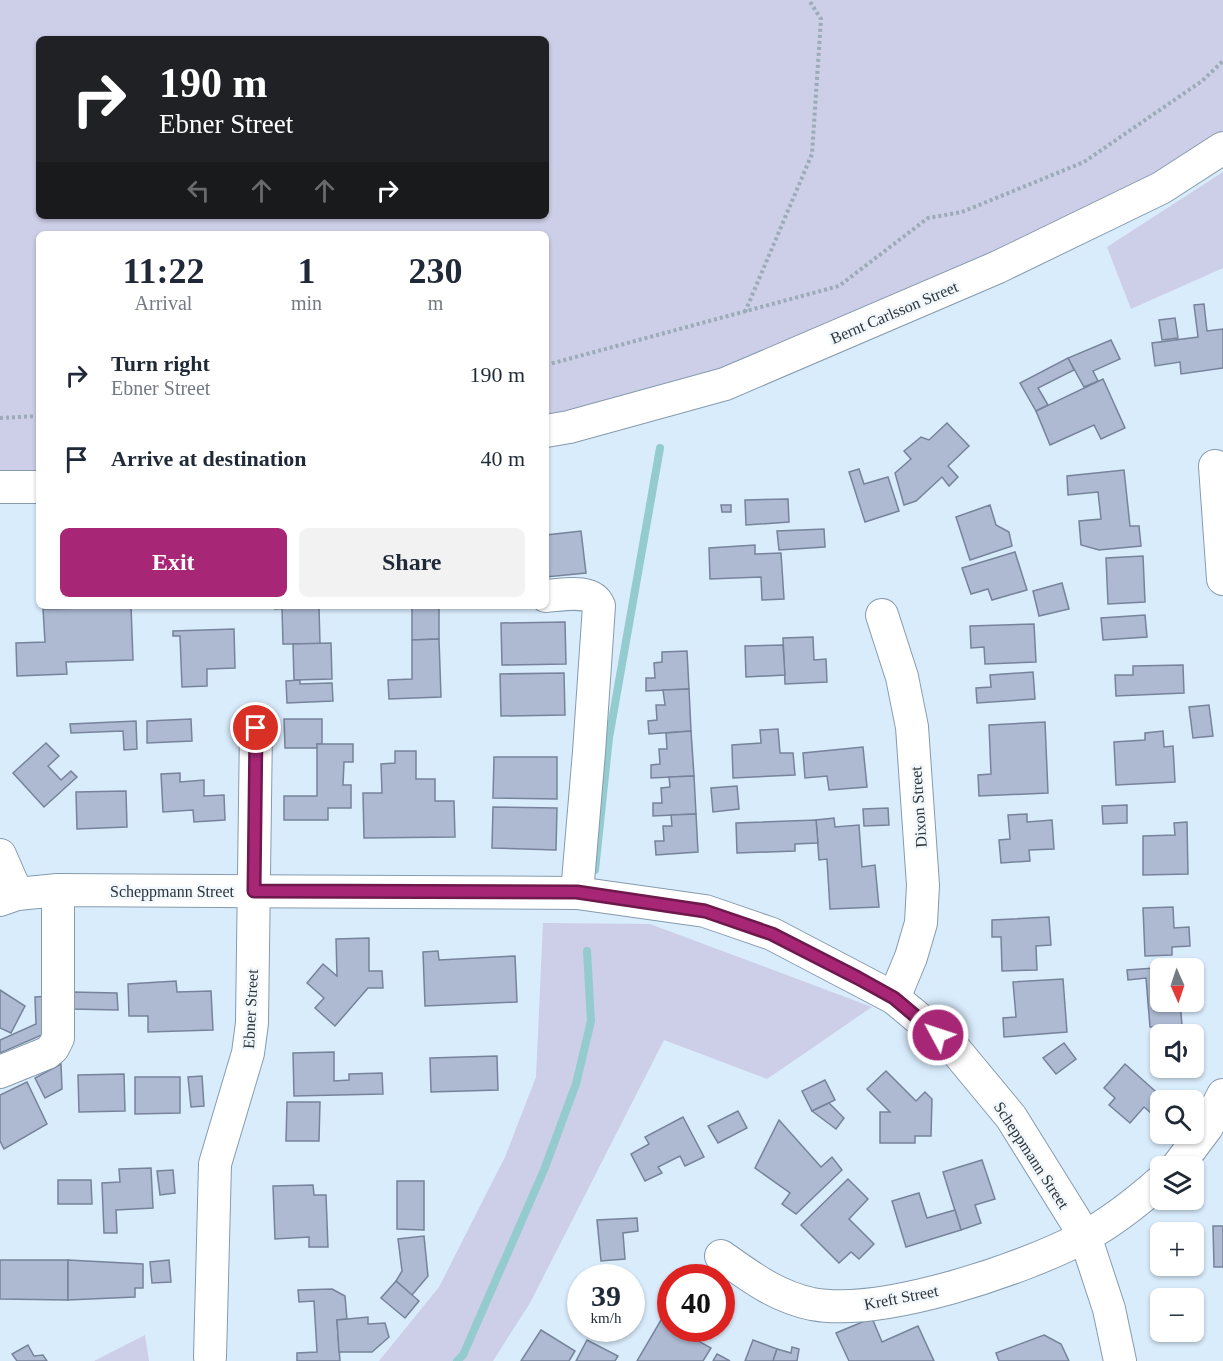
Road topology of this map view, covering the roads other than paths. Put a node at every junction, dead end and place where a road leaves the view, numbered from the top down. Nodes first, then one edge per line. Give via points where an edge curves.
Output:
1 (1223, 148) edge
2 (549, 430) edge
3 (1215, 466) dead end
4 (0, 487) edge
5 (36, 487) edge
6 (1223, 579) edge
7 (549, 596) edge
8 (882, 615) dead end
9 (256, 728) dead end
10 (0, 855) edge
11 (58, 890) junction
12 (254, 891) junction
13 (577, 892) junction
14 (9, 897) edge
15 (894, 998) junction
16 (0, 1072) edge
17 (1223, 1095) edge
18 (1185, 1156) edge
19 (1150, 1191) edge
20 (1085, 1236) junction
21 (721, 1256) dead end
22 (210, 1356) dead end
23 (1120, 1361) edge

1 - 2 street, Bernt Carlsson Street via 1161,188 1006,263 725,384
3 - 6 street
4 - 5 street
7 - 13 street via 589,595 599,606
8 - 15 street, Dixon Street via 902,677 912,727 923,885 921,923
9 - 12 street, Ebner Street
10 - 14 street
11 - 12 street, Scheppmann Street
11 - 14 street, Scheppmann Street
11 - 16 street via 58,1038 47,1053
12 - 13 street, Scheppmann Street
12 - 22 street, Ebner Street via 248,1053 215,1164
13 - 15 street, Scheppmann Street via 705,911 772,934
15 - 20 street, Scheppmann Street via 953,1047 1011,1117
17 - 18 street via 1207,1128
19 - 20 street, Kreft Street
20 - 21 street, Kreft Street via 1040,1257 943,1289 885,1302 838,1307 790,1298 767,1289
20 - 23 street, Scheppmann Street via 1109,1309

